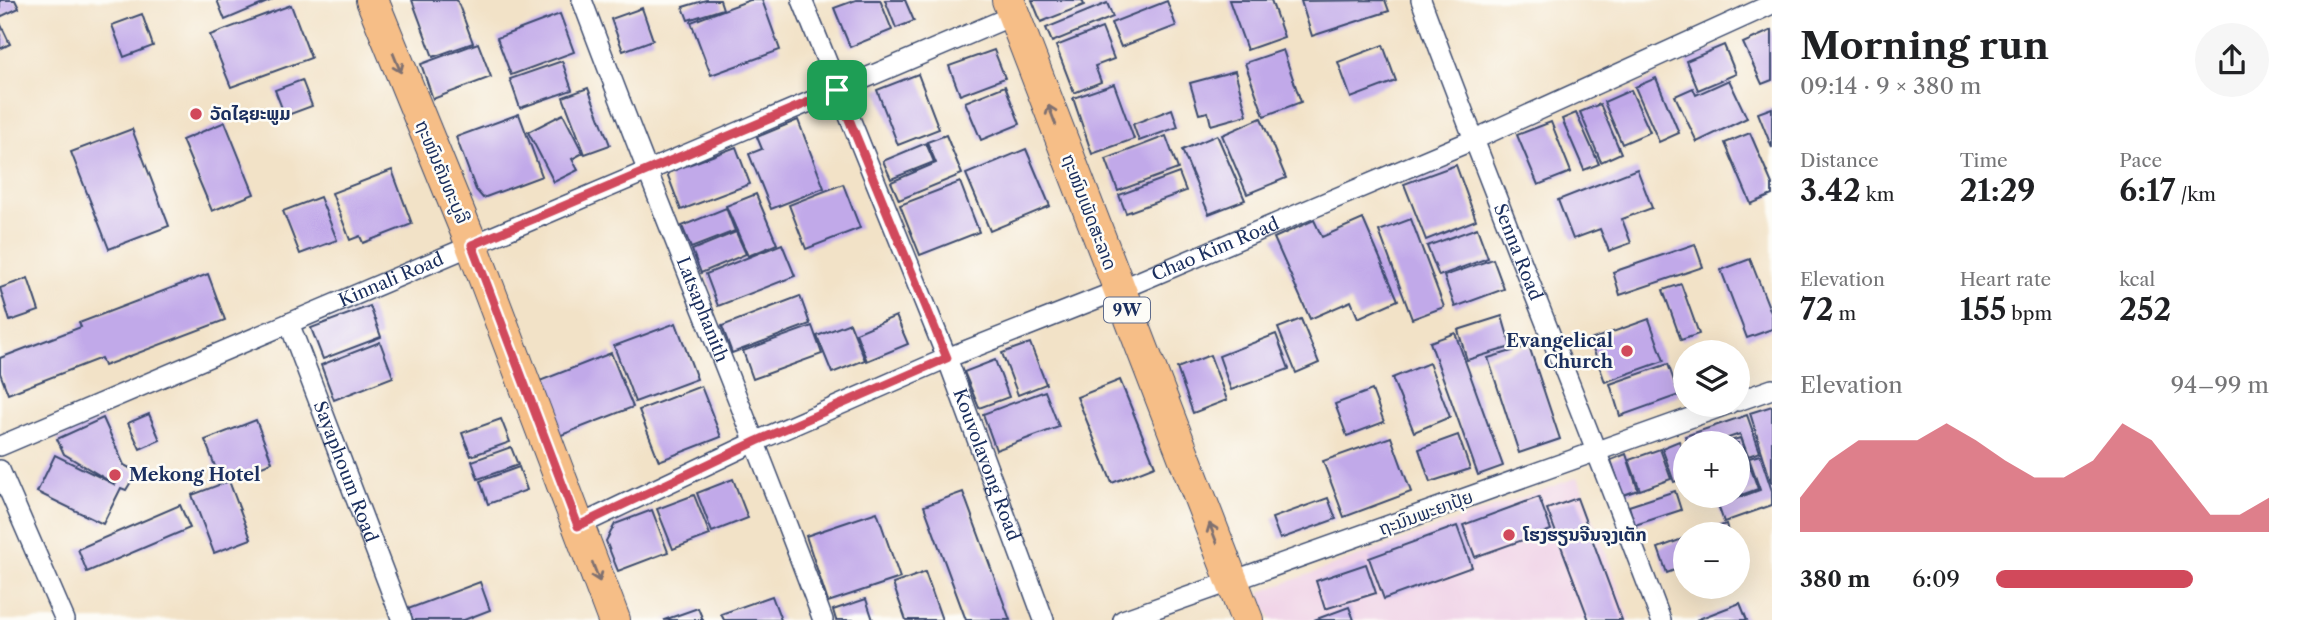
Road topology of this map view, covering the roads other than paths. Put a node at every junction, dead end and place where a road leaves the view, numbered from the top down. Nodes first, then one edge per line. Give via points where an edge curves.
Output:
1 (372, 0) edge
2 (582, 0) edge
3 (802, 0) edge
4 (1421, 0) edge
5 (1772, 4) edge
6 (1011, 8) edge
7 (837, 90) junction
8 (1473, 140) junction
9 (646, 171) junction
10 (472, 245) junction
11 (1119, 290) junction
12 (289, 323) junction
13 (947, 358) junction
14 (1772, 389) edge
15 (1750, 397) edge
16 (1693, 417) edge
17 (757, 441) junction
18 (0, 446) edge
19 (1598, 451) junction
20 (0, 470) edge
21 (578, 526) junction
22 (1233, 583) junction
23 (65, 620) edge
24 (402, 620) edge
25 (614, 620) edge
26 (823, 620) edge
27 (1044, 620) edge
28 (1123, 620) edge
29 (1247, 620) edge
30 (1661, 620) edge

1 -> 10 main road, ຖະໜົນຄັນທະບູລີ
2 - 9 street, Latsaphanith
3 - 7 street, Kouvolavong Road
4 - 8 street, Senna Road
5 - 8 street, Chao Kim Road
6 - 7 street, Kinnali Road
11 -> 6 main road, ຖະໜົນເພັດສະລາດ / 9W
7 - 9 street, Kinnali Road
7 - 13 street, Kouvolavong Road
8 - 11 street, Chao Kim Road
8 - 19 street, Senna Road
9 - 10 street, Kinnali Road
9 - 17 street, Latsaphanith
10 - 12 street, Kinnali Road
10 - 21 main road, ຖະໜົນຄັນທະບູລີ
11 - 13 street, Chao Kim Road
22 -> 11 main road, ຖະໜົນເພັດສະລາດ / 9W
12 - 18 street, Kinnali Road
12 - 24 street, Sayaphoum Road
13 - 17 street, Chao Kim Road
13 - 27 street, Kouvolavong Road
14 - 15 street
16 - 19 street, ຖະນົນພະຍາປຸ້ຍ
17 - 21 street, Chao Kim Road
17 - 26 street, Latsaphanith
19 - 22 street, ຖະນົນພະຍາປຸ້ຍ
19 - 30 street, Senna Road
20 - 23 street
21 -> 25 main road, ຖະໜົນຄັນທະບູລີ
22 - 28 street, ຖະນົນພະຍາປຸ້ຍ
22 - 29 main road, ຖະໜົນເພັດສະລາດ / 9W

